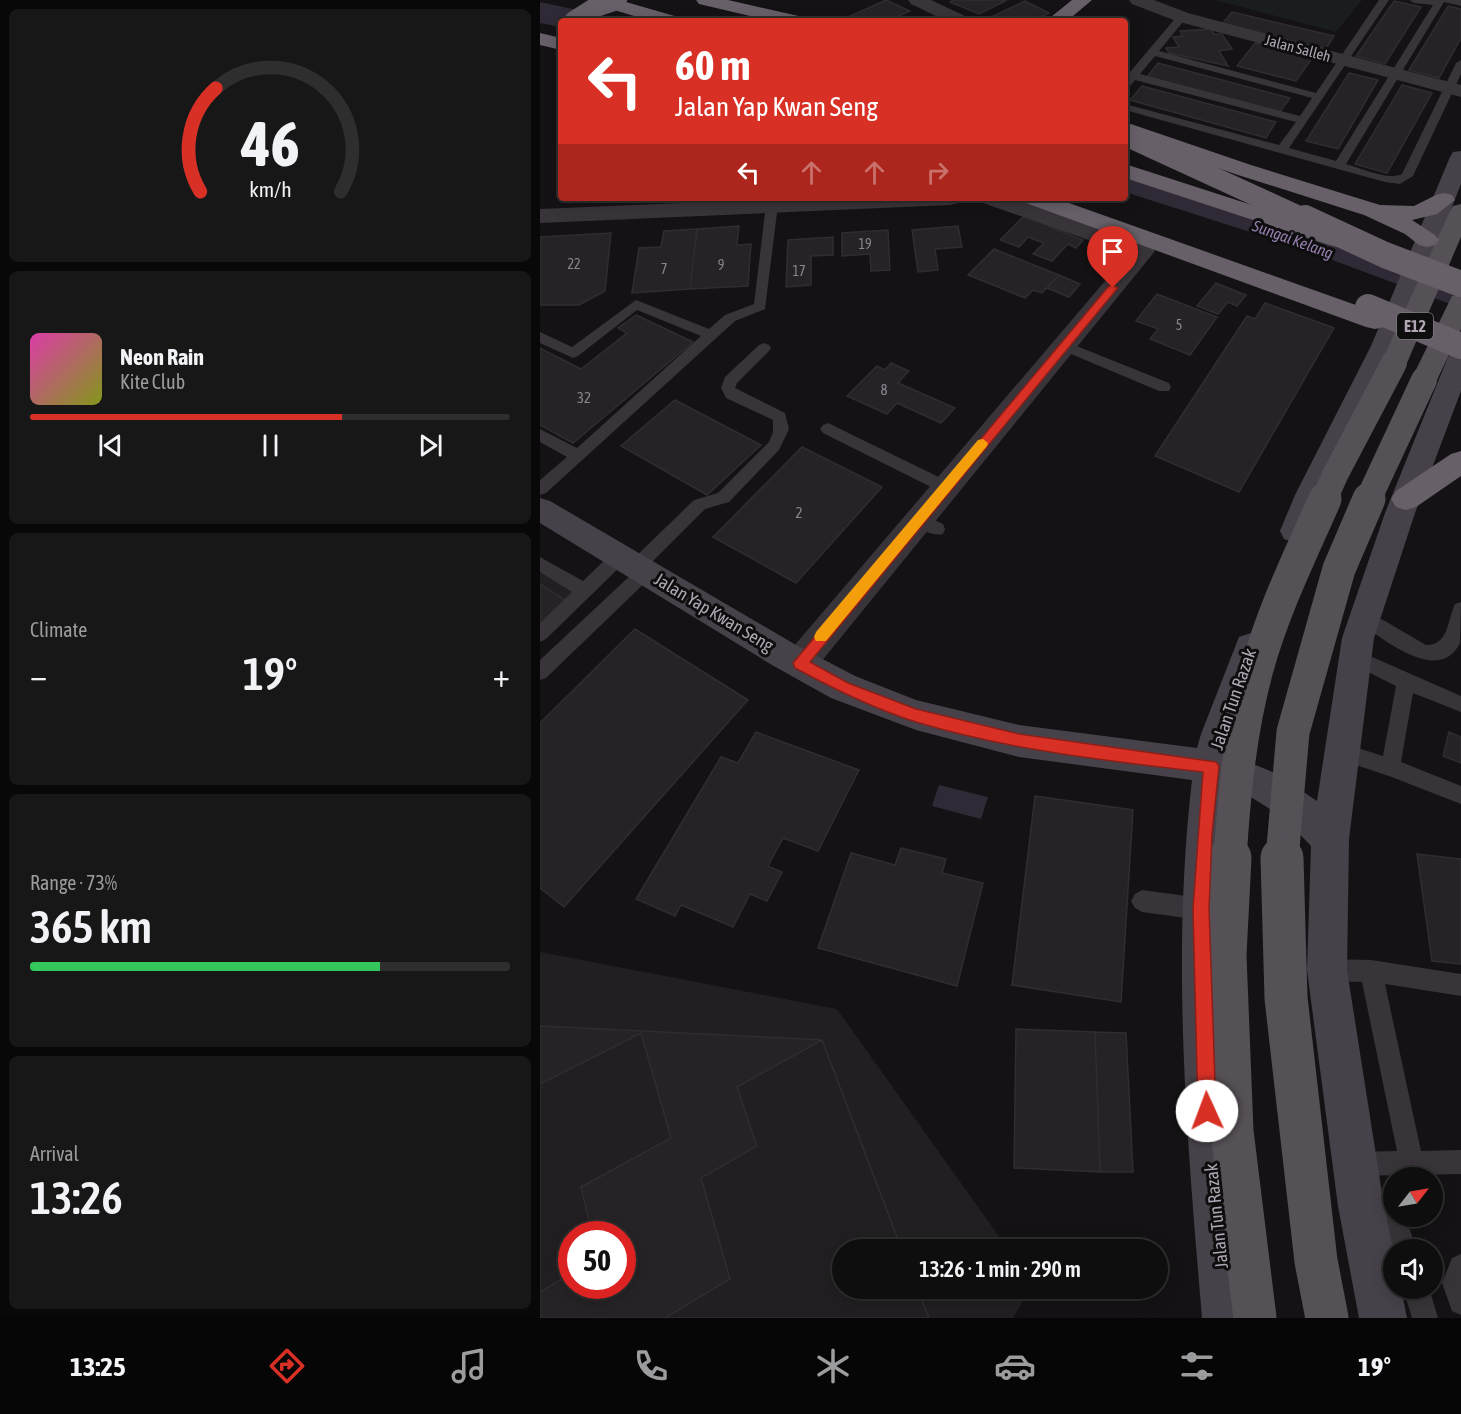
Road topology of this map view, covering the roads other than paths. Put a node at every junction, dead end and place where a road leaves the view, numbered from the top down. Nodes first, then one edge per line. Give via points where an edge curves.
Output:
1 (600, 0) edge
2 (617, 0) edge
3 (917, 0) edge
4 (1083, 0) edge
5 (1138, 0) edge
6 (1384, 0) edge
7 (1414, 0) edge
8 (1439, 0) edge
9 (1447, 0) edge
10 (697, 2) edge
11 (1461, 3) edge
12 (1182, 17) junction
13 (579, 18) edge
14 (661, 18) edge
15 (736, 18) edge
16 (780, 18) edge
17 (954, 18) edge
18 (1059, 18) edge
19 (540, 39) edge
20 (558, 43) edge
21 (1153, 52) junction
22 (540, 56) edge
23 (558, 59) edge
24 (1342, 60) junction
25 (1461, 63) edge
26 (1397, 74) junction
27 (1133, 76) junction
28 (1128, 82) edge
29 (1455, 89) edge
30 (1319, 97) junction
31 (1128, 108) edge
32 (1303, 120) junction
33 (1128, 129) edge
34 (1128, 138) edge
35 (1128, 138) edge
36 (1282, 150) junction
37 (1461, 157) edge
38 (1229, 165) junction
39 (1339, 166) junction
40 (1128, 172) edge
41 (874, 201) edge
42 (1001, 201) edge
43 (1042, 201) edge
44 (1101, 201) edge
45 (772, 205) junction
46 (1452, 205) edge
47 (1370, 210) junction
48 (540, 216) edge
49 (1427, 240) junction
50 (1385, 255) junction
51 (1461, 284) edge
52 (1461, 302) edge
53 (711, 335) junction
54 (540, 337) edge
55 (1064, 346) junction
56 (764, 348) dead end
57 (1460, 354) edge
58 (1164, 387) dead end
59 (828, 429) dead end
60 (540, 435) edge
61 (578, 456) junction
62 (1461, 462) edge
63 (945, 487) junction
64 (540, 489) edge
65 (1406, 499) junction
66 (540, 508) edge
67 (540, 564) edge
68 (634, 565) junction
69 (584, 590) junction
70 (1461, 609) edge
71 (1365, 618) junction
72 (540, 634) edge
73 (1354, 657) junction
74 (800, 663) junction
75 (540, 672) edge
76 (1406, 682) junction
77 (1461, 704) edge
78 (1342, 752) junction
79 (1211, 766) junction
80 (1390, 766) junction
81 (1461, 795) edge
82 (1330, 839) junction
83 (1142, 901) dead end
84 (1201, 909) junction
85 (1327, 970) junction
86 (1371, 970) junction
87 (1461, 985) edge
88 (1411, 1162) junction
89 (1461, 1162) edge
90 (1355, 1164) junction
91 (1361, 1206) junction
92 (1401, 1239) edge
93 (1461, 1267) edge
94 (1419, 1299) edge
95 (1461, 1302) edge
96 (1226, 1318) edge
97 (1255, 1318) edge
98 (1327, 1318) edge
99 (1383, 1318) edge
100 (1425, 1318) edge

1 - 14 highway, bridge
2 - 13 highway, bridge
3 - 17 street
4 - 18 highway
5 - 12 street, Jalan Salleh
6 - 24 lane
7 - 8 lane
8 - 26 lane
9 - 11 lane
10 - 15 highway
10 - 16 highway
12 - 21 lane
12 - 24 street, Jalan Salleh
19 - 20 highway
21 - 27 lane
21 - 30 lane
22 - 23 highway
24 - 26 street, Jalan Salleh
24 - 30 lane
25 - 29 lane
26 - 29 street, Jalan Salleh
26 - 39 lane
27 - 28 lane
27 - 32 lane
29 - 39 lane via 1407,176 1389,179
30 - 32 lane
31 - 36 lane
32 - 36 lane
33 - 38 highway
34 - 38 highway, bridge
35 - 50 highway, bridge
36 - 39 lane
37 - 46 main road, Jalan Tun Razak
38 - 47 highway
40 - 50 highway, bridge
41 - 45 street
42 - 55 street via 1143,251
43 - 57 highway
44 - 57 highway, E12, bridge via 1214,242
45 - 48 street
45 - 53 lane via 760,306 730,318
46 - 47 highway via 1407,214
46 - 49 main road, Jalan Tun Razak
46 - 97 main road, Jalan Tun Razak, bridge via 1394,363 1335,475 1278,609 1257,668 1242,736 1225,955 1232,1131
47 - 49 highway
49 - 79 main road, Jalan Tun Razak, bridge via 1388,334 1310,495 1218,734
50 - 51 highway, bridge
52 - 98 main road, bridge via 1339,569 1293,732 1282,855 1286,998 1316,1261
53 - 54 lane via 687,329 636,304 573,353
53 - 61 lane
55 - 58 lane
55 - 63 street
56 - 68 lane via 730,381 728,388 731,394 780,417 780,436 723,498 700,504
57 - 65 main road
59 - 63 lane
60 - 61 lane
61 - 64 lane
62 - 65 highway
63 - 74 street via 928,524
65 - 71 main road
66 - 68 main road, Jalan Yap Kwan Seng
67 - 69 lane
68 - 69 lane
68 - 74 main road, Jalan Yap Kwan Seng
68 - 75 lane
69 - 72 lane
70 - 71 lane via 1451,643 1437,652 1423,653
71 - 73 main road
73 - 76 lane
73 - 78 main road
74 - 79 main road, Jalan Yap Kwan Seng via 843,687 916,715 1019,741
76 - 77 lane
76 - 80 lane
78 - 80 lane
78 - 82 main road
79 - 82 main road, Jalan Yap Kwan Seng via 1272,789 1310,817
79 - 84 main road, Jalan Tun Razak
80 - 81 lane
82 - 85 main road
83 - 84 lane
84 - 96 main road, Jalan Tun Razak via 1208,1134
85 - 86 lane
85 - 90 main road
86 - 87 lane
86 - 88 lane
88 - 89 lane
88 - 90 lane
90 - 91 main road
91 - 92 lane via 1380,1207 1395,1221
91 - 99 main road
93 - 95 lane via 1455,1284
94 - 100 lane

